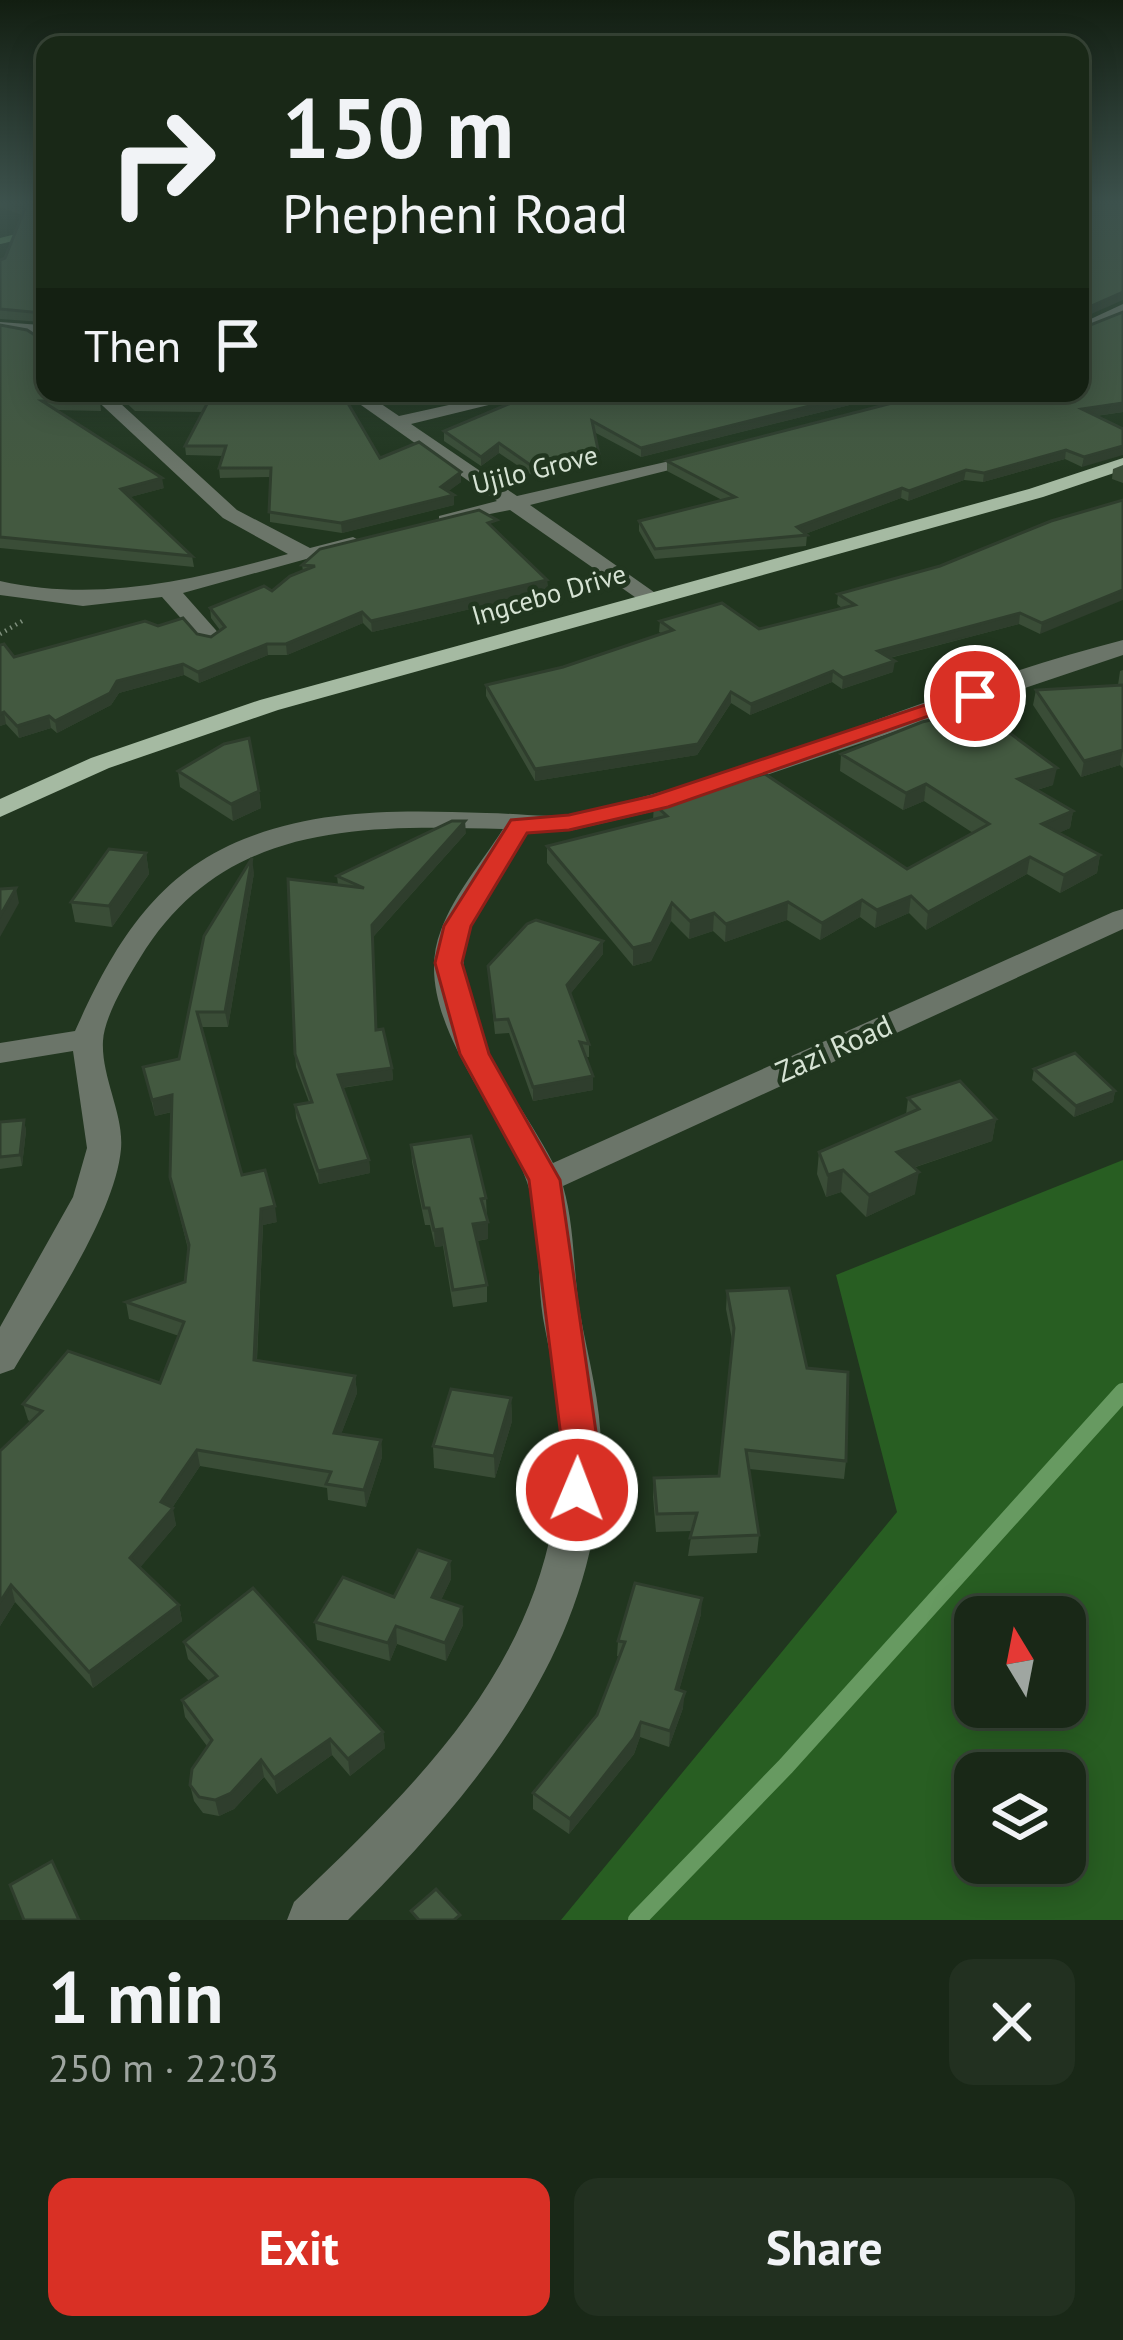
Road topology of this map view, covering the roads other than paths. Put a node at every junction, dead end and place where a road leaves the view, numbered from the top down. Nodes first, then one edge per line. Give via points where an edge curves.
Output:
1 (1123, 309) edge
2 (1089, 326) edge
3 (0, 331) edge
4 (36, 332) edge
5 (108, 402) edge
6 (367, 402) edge
7 (487, 402) edge
8 (397, 422) junction
9 (732, 448) edge
10 (1123, 464) edge
11 (509, 504) junction
12 (419, 526) edge
13 (374, 538) edge
14 (307, 555) junction
15 (165, 587) junction
16 (0, 588) edge
17 (650, 597) junction
18 (210, 637) edge
19 (1123, 647) edge
20 (0, 809) edge
21 (519, 826) junction
22 (1123, 918) edge
23 (87, 1039) junction
24 (0, 1053) edge
25 (544, 1180) junction
26 (0, 1359) edge
27 (312, 1920) edge

1 - 2 street
3 - 4 street
5 - 14 street via 230,514
6 - 8 street
7 - 8 street
8 - 11 street
9 - 11 street, Ujilo Grove
10 - 17 main road, Ingcebo Drive
11 - 12 street, Ujilo Grove
11 - 17 street
13 - 14 street
14 - 15 street
15 - 16 street via 59,598
15 - 18 street
17 - 20 main road, Ingcebo Drive via 236,715
19 - 21 street via 659,802
21 - 23 street via 425,819 324,824 217,862 148,921
21 - 25 street via 458,926 448,963 475,1054
22 - 25 street, Zazi Road
23 - 24 street
23 - 26 street via 104,1148 55,1269
25 - 27 street via 581,1453 573,1527 544,1630 509,1702 436,1800

